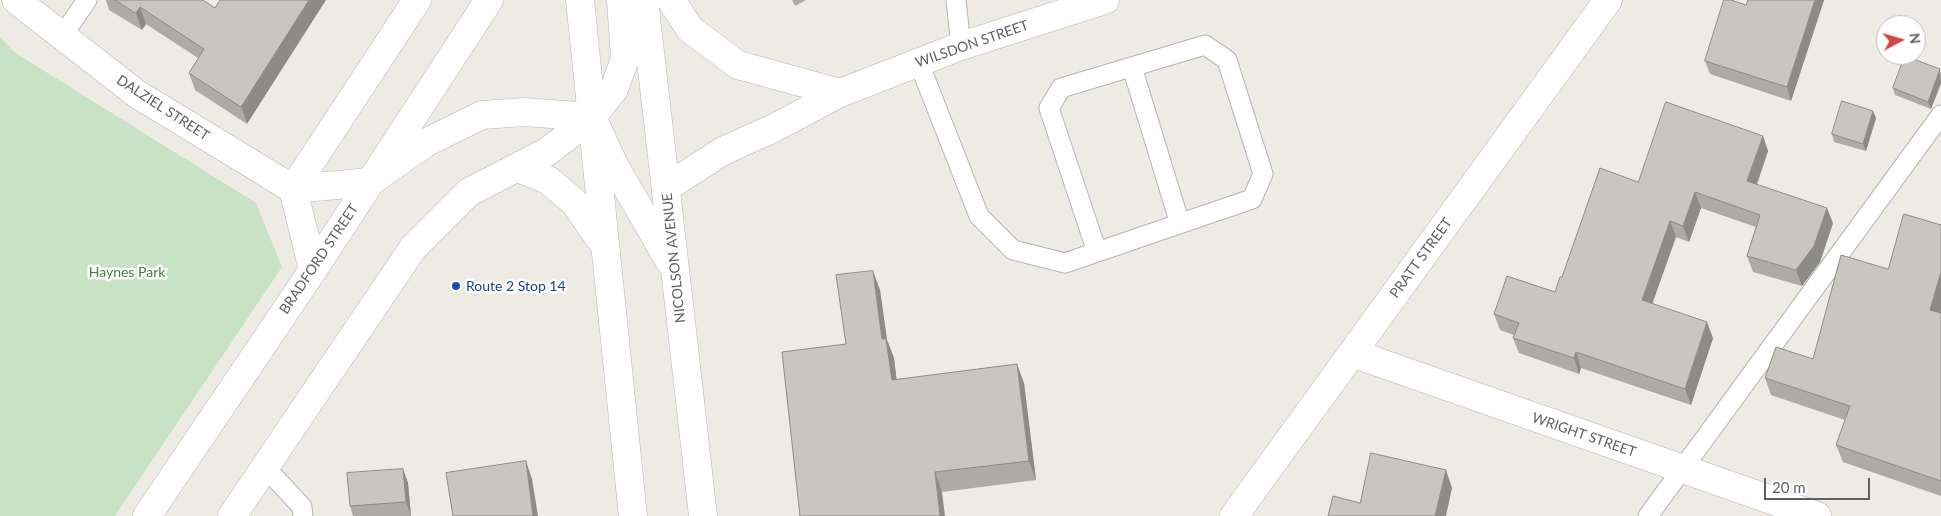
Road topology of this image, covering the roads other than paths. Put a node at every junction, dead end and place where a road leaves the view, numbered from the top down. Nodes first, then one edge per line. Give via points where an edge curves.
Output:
1 (16, 0) edge
2 (87, 0) edge
3 (417, 0) edge
4 (489, 0) edge
5 (580, 0) edge
6 (620, 0) edge
7 (644, 0) edge
8 (671, 0) edge
9 (956, 0) edge
10 (1105, 0) edge
11 (1608, 0) edge
12 (62, 36) junction
13 (961, 46) junction
14 (919, 63) junction
15 (1132, 67) junction
16 (840, 93) junction
17 (1941, 115) edge
18 (592, 117) junction
19 (518, 168) junction
20 (370, 182) junction
21 (667, 187) junction
22 (293, 189) junction
23 (1180, 224) junction
24 (605, 246) junction
25 (1097, 252) junction
26 (674, 269) junction
27 (313, 270) junction
28 (1352, 354) junction
29 (265, 467) junction
30 (1682, 469) junction
31 (147, 516) edge
32 (232, 516) edge
33 (303, 516) edge
34 (633, 516) edge
35 (703, 516) edge
36 (1234, 516) edge
37 (1648, 516) edge
38 (1817, 516) edge

1 - 12 street, DALZIEL STREET
2 - 12 lane
3 - 22 street
4 - 20 street, BRADFORD STREET
5 - 18 street
6 - 18 street via 625,59 614,89
7 - 21 street, NICOLSON AVENUE
8 - 16 street via 690,29 738,65
9 - 13 lane
10 - 13 street, WILSDON STREET
11 - 28 street, PRATT STREET
12 - 22 street, DALZIEL STREET via 137,94
13 - 14 street, WILSDON STREET
14 - 16 street, WILSDON STREET
14 - 25 lane via 979,216 1013,250 1064,263
15 - 23 lane
15 - 23 lane via 1205,45 1227,60 1260,164 1263,174 1252,199
15 - 25 lane via 1062,88 1049,108
16 - 21 street, WILSDON STREET via 724,151
17 - 30 lane
18 - 19 street via 547,152
18 - 20 street via 524,112 482,115 427,142
18 - 24 street
18 - 26 street via 614,165
19 - 24 street via 548,180 574,202
19 - 29 street via 469,192 413,248
20 - 22 street
20 - 27 street, BRADFORD STREET
21 - 26 street, NICOLSON AVENUE
22 - 27 street
23 - 25 lane
24 - 34 street
26 - 35 street, NICOLSON AVENUE
27 - 31 street, BRADFORD STREET
28 - 30 street, WRIGHT STREET
28 - 36 street, PRATT STREET
29 - 32 street
29 - 33 lane via 302,507
30 - 37 lane
30 - 38 street, WRIGHT STREET

